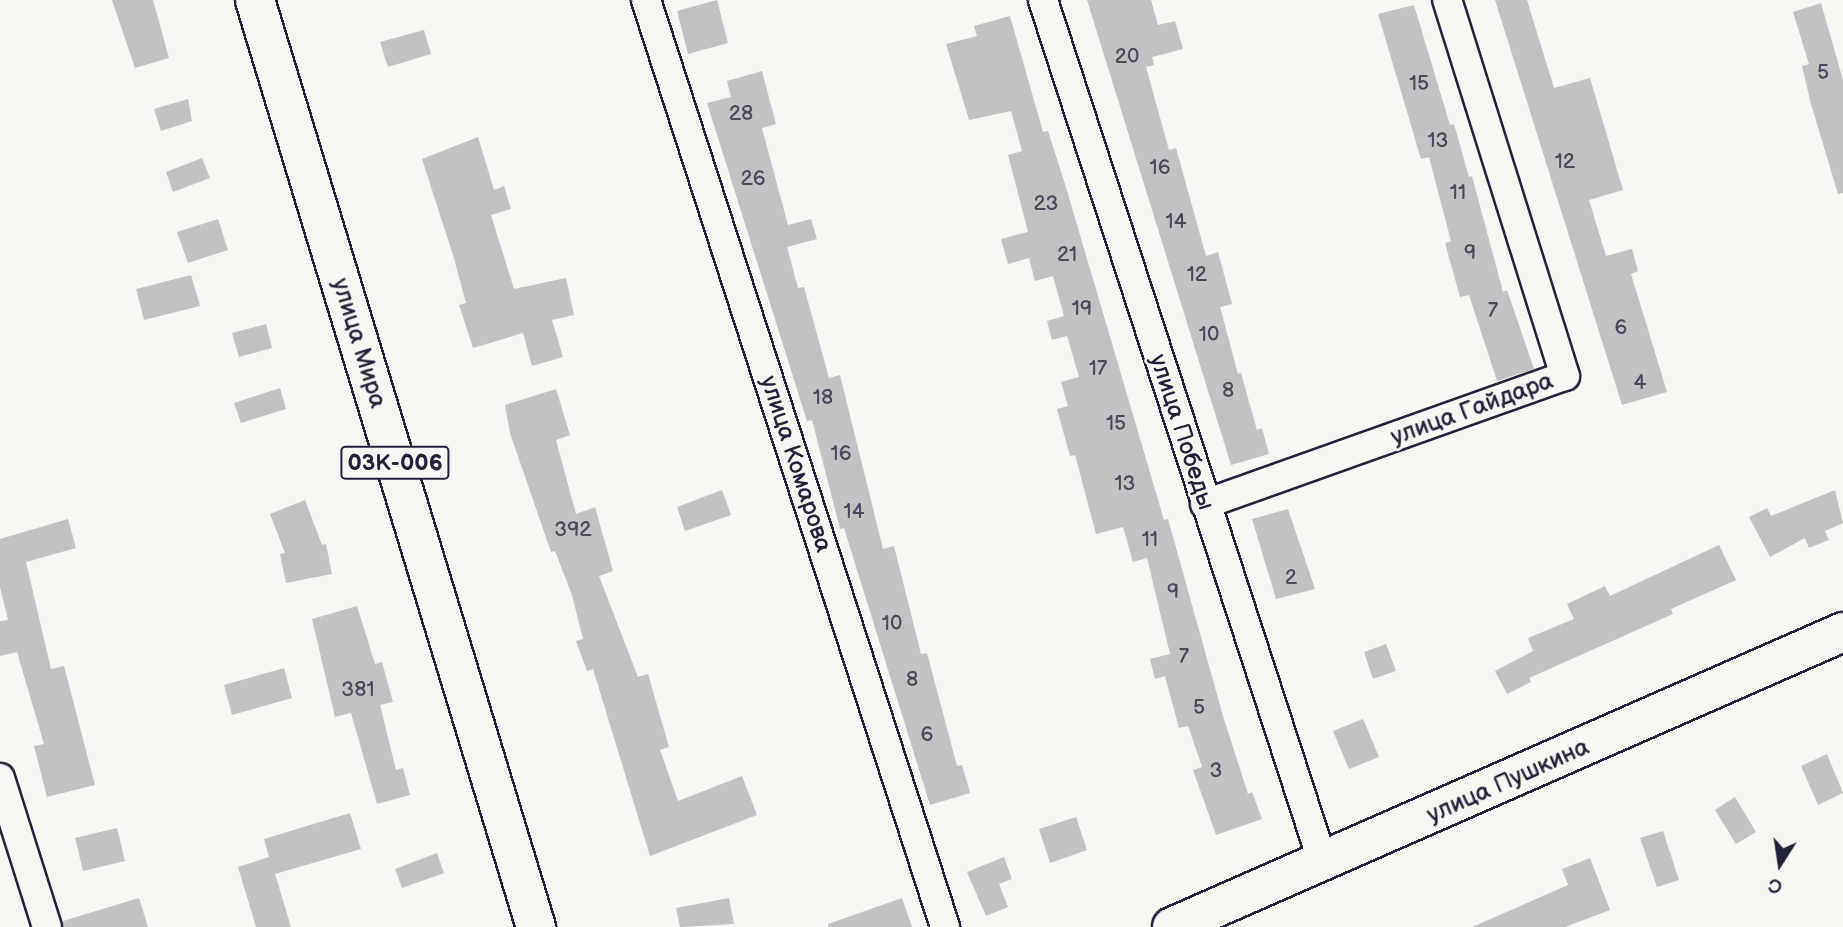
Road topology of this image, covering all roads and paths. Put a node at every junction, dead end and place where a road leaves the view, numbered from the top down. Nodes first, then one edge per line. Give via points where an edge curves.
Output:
1 (255, 0) edge
2 (646, 0) edge
3 (1043, 0) edge
4 (1447, 0) edge
5 (1205, 504) junction
6 (1843, 632) edge
7 (0, 778) edge
8 (1323, 863) junction
9 (47, 927) edge
10 (536, 927) edge
11 (945, 927) edge
12 (1172, 927) edge

1 - 10 main road, улица Мира / 03К-006
2 - 11 street, улица Комарова
3 - 5 street, улица Победы
4 - 5 street, улица Гайдара via 1565,376
5 - 8 street, улица Победы
6 - 8 main road, улица Пушкина
7 - 9 street
8 - 12 main road, улица Пушкина

